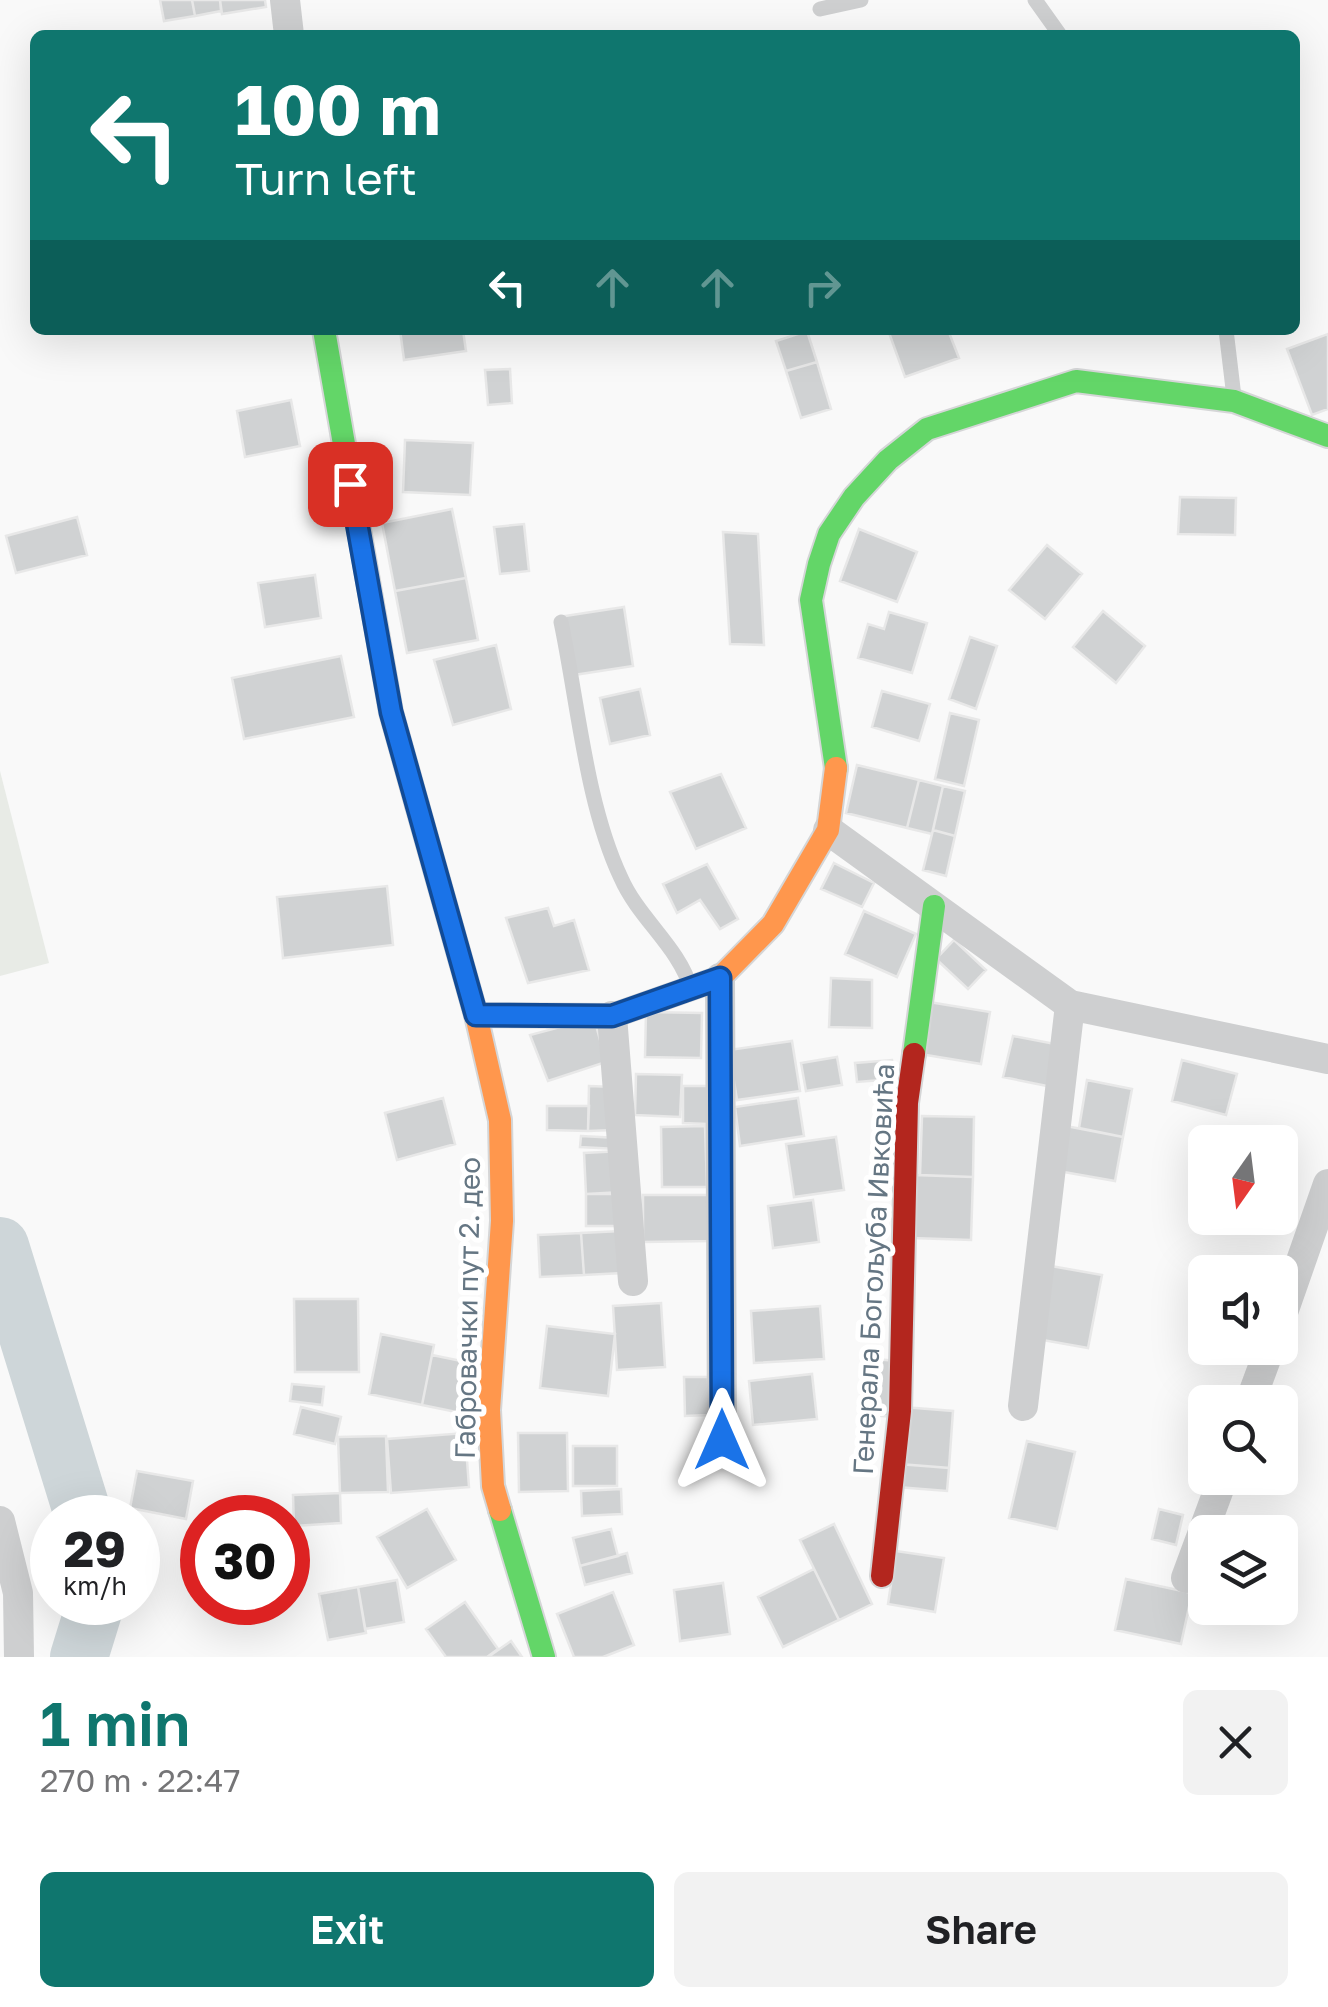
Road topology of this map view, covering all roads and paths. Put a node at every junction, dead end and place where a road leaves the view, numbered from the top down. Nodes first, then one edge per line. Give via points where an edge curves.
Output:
1 (285, 0) edge
2 (860, 0) edge
3 (1034, 0) edge
4 (820, 9) dead end
5 (288, 30) edge
6 (1056, 30) edge
7 (325, 335) edge
8 (1227, 335) edge
9 (1234, 401) junction
10 (1328, 436) edge
11 (561, 622) dead end
12 (828, 830) junction
13 (934, 906) junction
14 (720, 978) junction
15 (691, 989) junction
16 (1070, 1005) junction
17 (476, 1015) junction
18 (612, 1016) junction
19 (1328, 1059) edge
20 (1328, 1184) edge
21 (1298, 1270) edge
22 (633, 1281) dead end
23 (1023, 1406) dead end
24 (722, 1440) dead end
25 (1217, 1495) edge
26 (0, 1521) edge
27 (882, 1576) dead end
28 (1186, 1578) dead end
29 (20, 1657) edge
30 (544, 1657) edge

1 - 5 street
2 - 4 lane
3 - 6 lane
7 - 17 street, Габровачки пут 2. део via 391,712
8 - 9 lane
9 - 10 street
9 - 12 street via 1076,381 927,430 888,460 829,534 811,600 836,776
11 - 15 lane via 612,858 630,897 682,964
12 - 13 street
12 - 14 street via 773,924
13 - 16 street
13 - 27 street, Генерала Богољуба Ивковића via 908,1103 901,1395
14 - 15 street
14 - 24 street
15 - 18 street
16 - 19 street
16 - 23 street
17 - 18 street
17 - 30 street, Габровачки пут 2. део via 500,1120 502,1221 489,1410 493,1486
18 - 22 street
20 - 21 street
25 - 28 street
26 - 29 street via 18,1593

